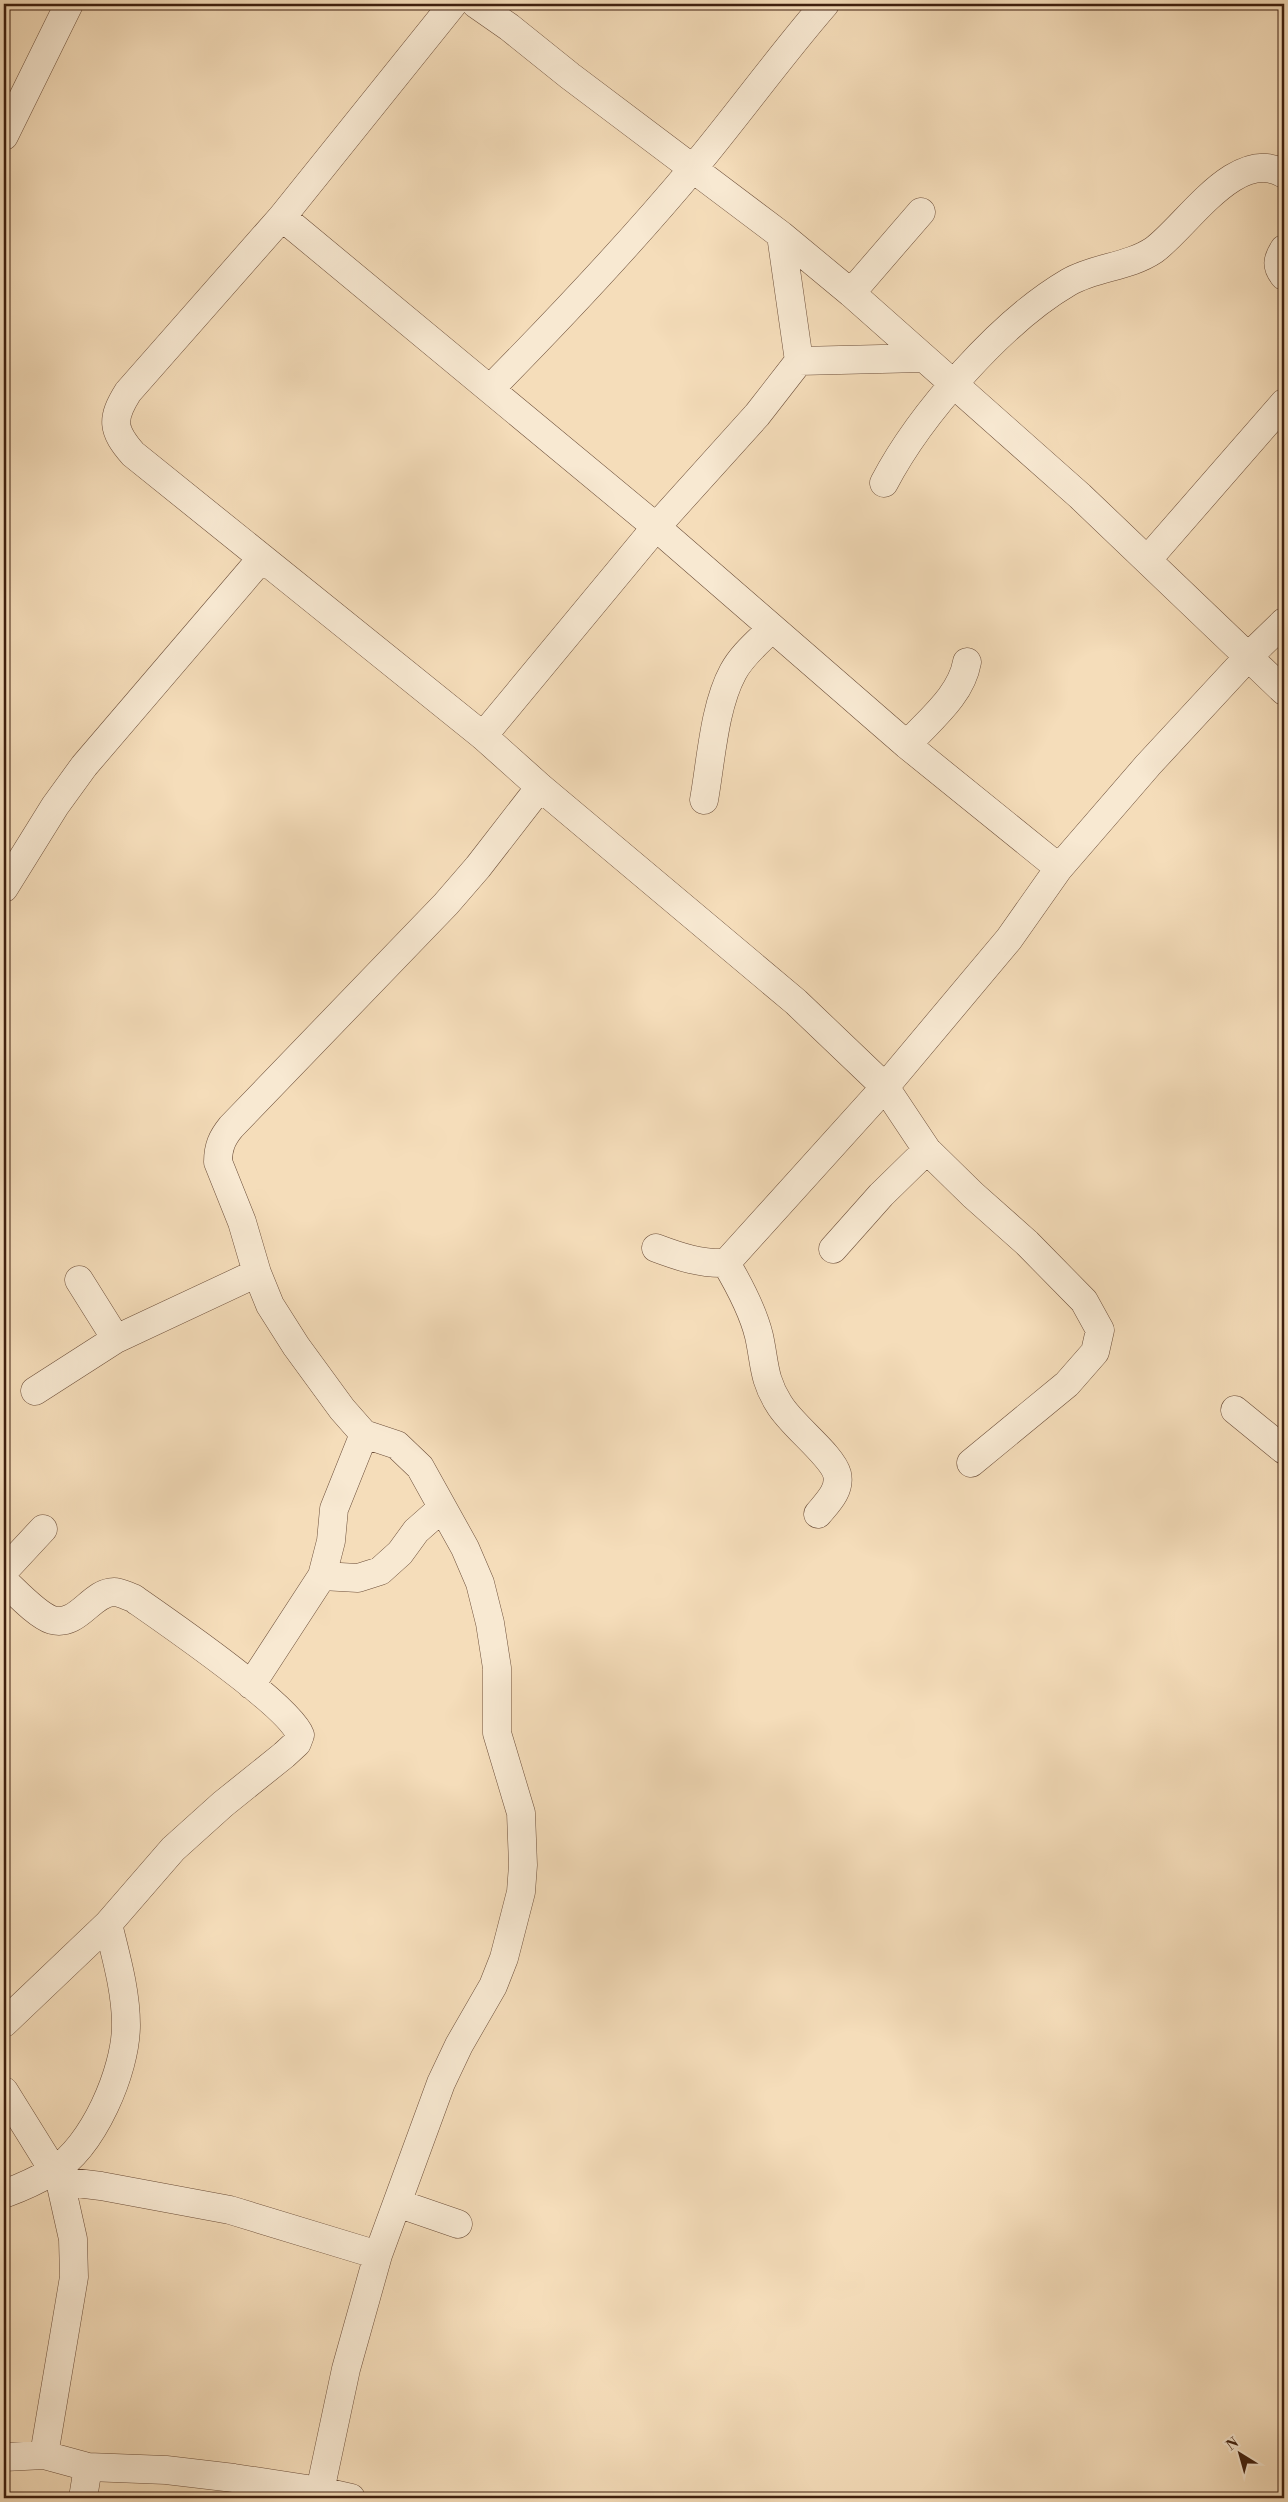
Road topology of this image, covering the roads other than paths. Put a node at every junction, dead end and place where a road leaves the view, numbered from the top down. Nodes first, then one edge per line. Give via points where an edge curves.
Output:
1 (69, 4) edge
2 (453, 4) edge
3 (476, 4) edge
4 (825, 4) edge
5 (4, 136) edge
6 (693, 168) junction
7 (1284, 174) edge
8 (921, 212) dead end
9 (282, 216) junction
10 (781, 235) junction
11 (1284, 249) edge
12 (1284, 276) edge
13 (851, 293) junction
14 (922, 358) junction
15 (799, 361) junction
16 (955, 385) junction
17 (490, 389) junction
18 (1284, 403) edge
19 (884, 483) dead end
20 (656, 526) junction
21 (261, 559) junction
22 (1148, 559) junction
23 (1284, 622) edge
24 (771, 629) junction
25 (1250, 656) junction
26 (967, 662) dead end
27 (1284, 691) edge
28 (483, 736) junction
29 (907, 745) junction
30 (540, 787) junction
31 (704, 800) dead end
32 (1059, 868) junction
33 (4, 888) edge
34 (885, 1087) junction
35 (927, 1150) junction
36 (656, 1248) dead end
37 (833, 1249) dead end
38 (726, 1263) junction
39 (257, 1273) junction
40 (79, 1280) dead end
41 (116, 1339) junction
42 (35, 1391) dead end
43 (1235, 1410) dead end
44 (364, 1434) junction
45 (1284, 1450) edge
46 (971, 1463) dead end
47 (442, 1508) junction
48 (818, 1514) dead end
49 (43, 1529) dead end
50 (4, 1571) edge
51 (322, 1576) junction
52 (4, 1581) edge
53 (251, 1685) junction
54 (108, 1924) junction
55 (4, 2023) edge
56 (4, 2091) edge
57 (57, 2176) junction
58 (4, 2194) edge
59 (397, 2203) junction
60 (458, 2224) dead end
61 (378, 2255) junction
62 (44, 2455) junction
63 (4, 2457) edge
64 (88, 2466) junction
65 (320, 2491) junction
66 (83, 2498) edge
67 (351, 2498) edge

1 - 5 street
2 - 9 street
3 - 6 street
4 - 6 street
6 - 10 street
6 - 17 street via 586,292
7 - 16 street via 1267,167 1244,172 1226,182 1153,250 1070,281 1004,331
8 - 13 street
9 - 17 street
9 - 21 street via 128,392 119,407 116,424 122,441 133,454
10 - 13 street
10 - 15 street
11 - 12 street via 1278,266
13 - 14 street
14 - 15 street
14 - 16 street
15 - 20 street via 757,415
16 - 19 street via 908,442
16 - 22 street
17 - 20 street
18 - 22 street
20 - 24 street
20 - 28 street
21 - 28 street
21 - 33 street via 84,766
22 - 25 street
23 - 25 street
24 - 29 street
24 - 31 street via 733,672 722,702
25 - 27 street
25 - 32 street via 1148,765
26 - 29 street via 957,690
28 - 30 street
29 - 32 street
30 - 34 street via 796,1002
30 - 39 street via 446,904 223,1137 218,1162 242,1222
32 - 34 street via 1009,939
34 - 35 street
34 - 38 street
35 - 37 street via 880,1195
35 - 46 street via 1084,1301 1100,1330 1095,1352 1068,1384
36 - 38 street via 688,1260
38 - 48 street via 758,1335 770,1389 795,1425 837,1474 835,1491
39 - 41 street
39 - 44 street via 270,1305 296,1346
40 - 41 street
41 - 42 street
43 - 45 street
44 - 47 street via 396,1445 407,1453 420,1467
44 - 51 street via 334,1509 331,1541
47 - 51 street via 416,1531 380,1572 358,1578
47 - 59 street via 480,1582 490,1623 496,1668 497,1733 521,1813 523,1865 519,1900 493,1986 441,2083
49 - 50 street
51 - 53 street
52 - 53 street via 53,1620 67,1620 109,1593 118,1592 133,1598
53 - 54 street via 296,1726 300,1735 297,1743 173,1849
54 - 55 street
54 - 57 street via 122,1984 126,2026 122,2062 112,2090 83,2142
56 - 57 street
57 - 58 street
57 - 61 street via 230,2210
57 - 62 street via 73,2239 74,2277
59 - 60 street
59 - 61 street
61 - 65 street via 346,2369
62 - 63 street
62 - 64 street
64 - 65 street via 166,2470
64 - 66 street
65 - 67 street

